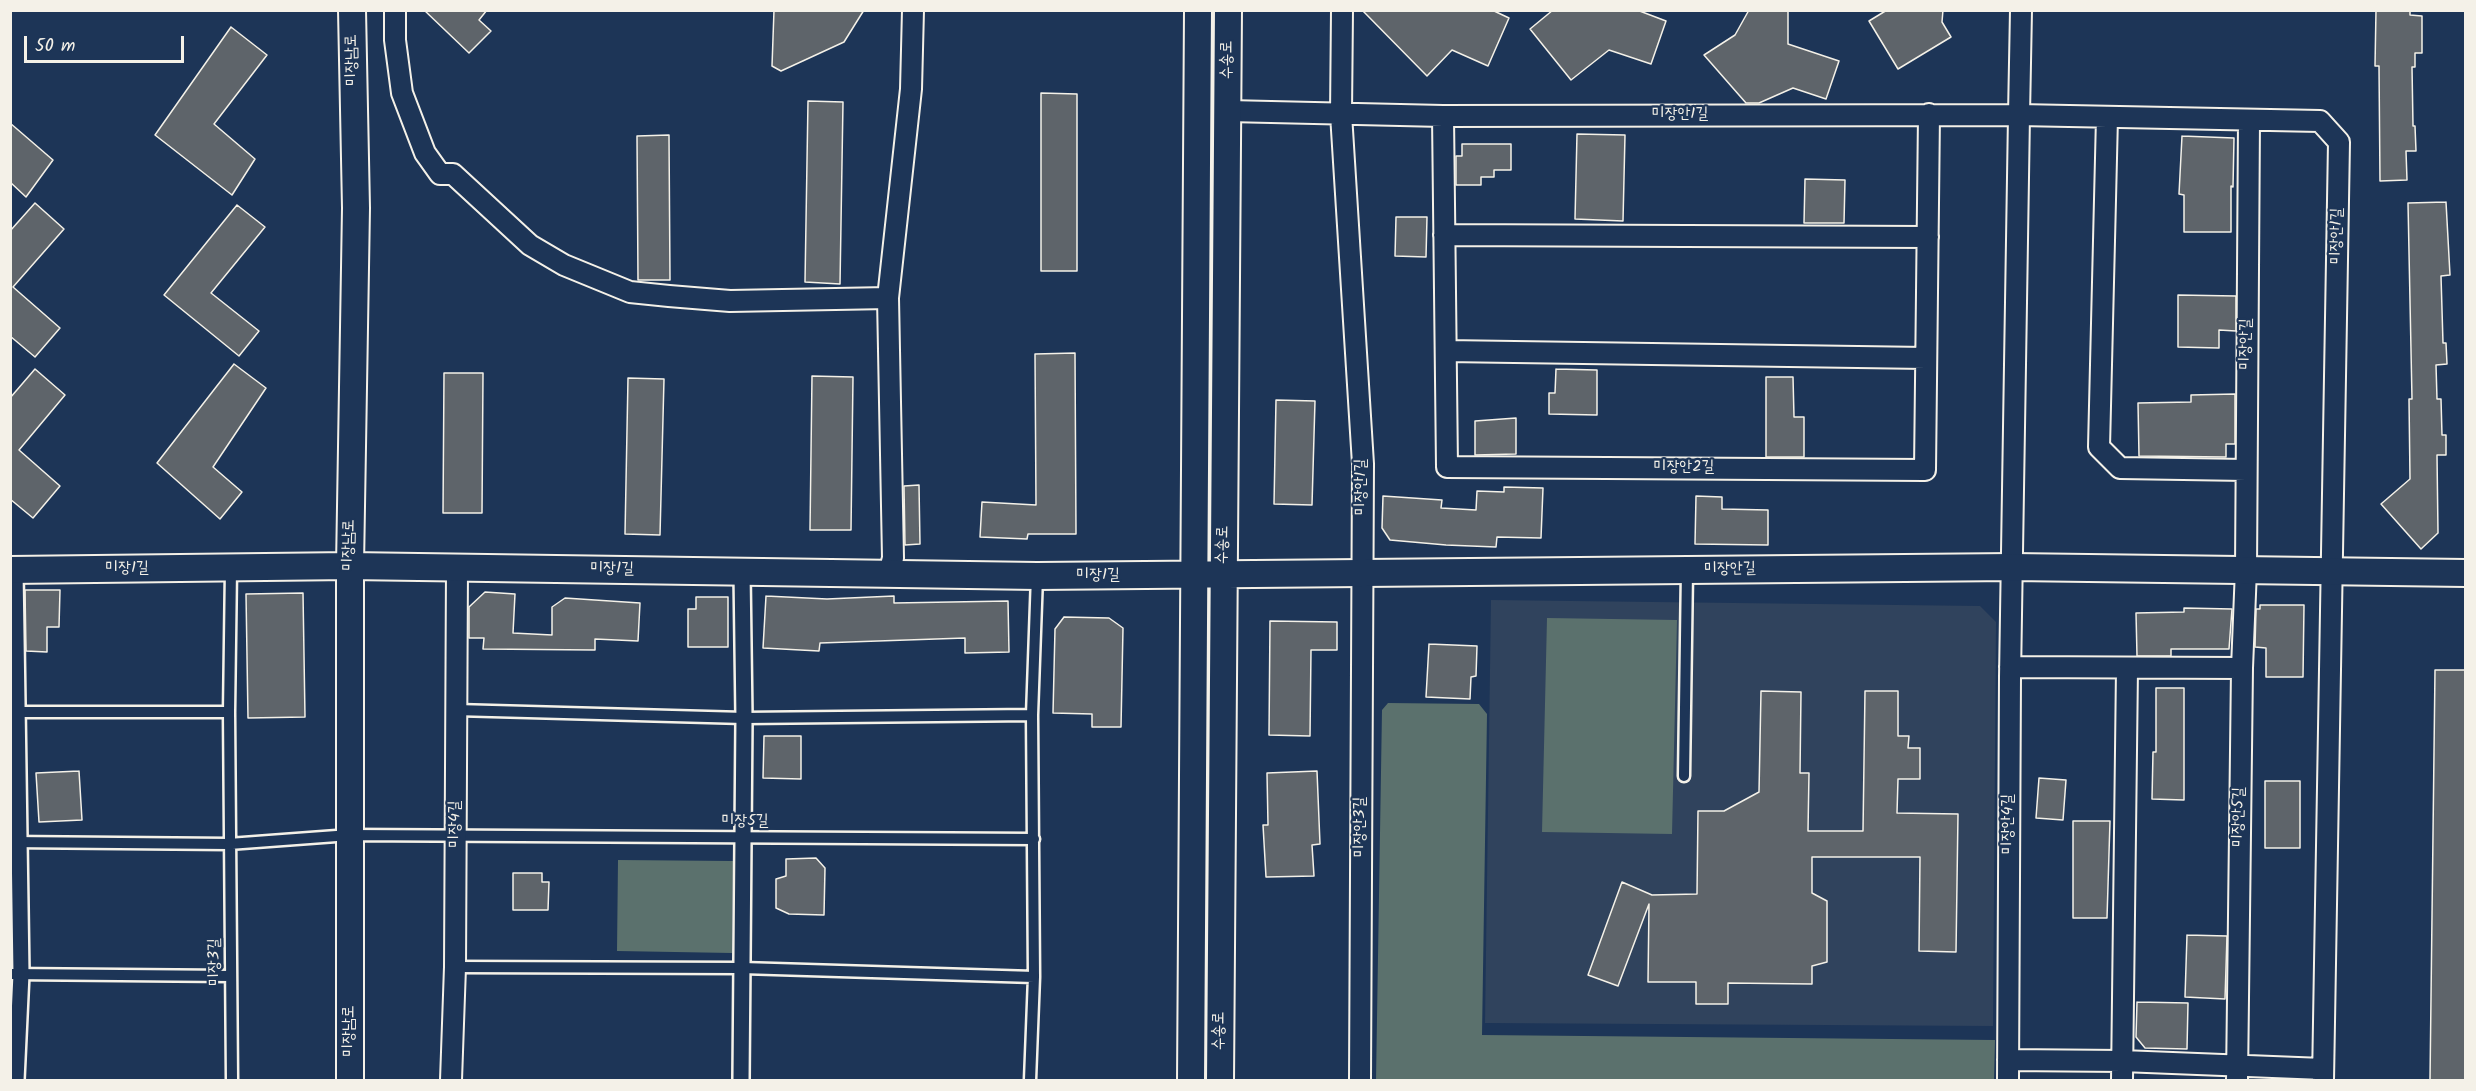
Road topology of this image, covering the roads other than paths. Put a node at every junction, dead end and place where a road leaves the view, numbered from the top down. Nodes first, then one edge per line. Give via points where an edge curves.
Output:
1 (352, 10) edge
2 (395, 10) edge
3 (912, 10) edge
4 (1198, 10) edge
5 (1228, 10) edge
6 (1342, 10) edge
7 (2020, 10) edge
8 (1228, 111) junction
9 (1341, 114) junction
10 (1929, 114) junction
11 (2019, 114) junction
12 (1443, 116) junction
13 (2107, 117) junction
14 (2249, 120) junction
15 (1444, 235) junction
16 (1928, 237) junction
17 (888, 298) junction
18 (1446, 351) junction
19 (1926, 358) junction
20 (2246, 470) junction
21 (350, 566) junction
22 (2013, 567) junction
23 (231, 568) junction
24 (457, 568) junction
25 (2246, 569) junction
26 (13, 570) edge
27 (1688, 570) junction
28 (2333, 571) junction
29 (742, 572) junction
30 (889, 573) junction
31 (1361, 573) junction
32 (2466, 573) edge
33 (1211, 575) junction
34 (1037, 576) junction
35 (2010, 667) junction
36 (2127, 668) junction
37 (2242, 669) junction
38 (456, 710) junction
39 (13, 712) edge
40 (229, 712) junction
41 (1032, 715) junction
42 (744, 718) junction
43 (1684, 776) dead end
44 (350, 835) junction
45 (456, 836) junction
46 (744, 837) junction
47 (1034, 839) junction
48 (14, 842) edge
49 (229, 844) junction
50 (455, 966) junction
51 (742, 968) junction
52 (16, 974) edge
53 (231, 976) junction
54 (1034, 977) junction
55 (2008, 1060) junction
56 (2122, 1071) edge
57 (2237, 1073) edge
58 (2323, 1075) edge
59 (16, 1080) edge
60 (232, 1080) edge
61 (350, 1080) edge
62 (451, 1080) edge
63 (741, 1080) edge
64 (1030, 1080) edge
65 (1191, 1080) edge
66 (1220, 1080) edge
67 (1360, 1080) edge
68 (2008, 1080) edge

1 - 21 street, 미장남로 via 356,208
2 - 17 street via 402,93 425,153 440,174 453,174 530,245 564,266 630,292 669,296 730,301
3 - 17 street via 911,89
4 - 33 street, 수송로
5 - 8 street, 수송로
6 - 9 street, 미장안1길
7 - 11 street
8 - 9 street, 미장안1길
8 - 33 street, 수송로
9 - 12 street, 미장안1길
9 - 31 street, 미장안1길 via 1363,464
10 - 11 street, 미장안1길
10 - 12 street, 미장안1길
10 - 16 street, 미장안2길
11 - 13 street, 미장안1길
11 - 22 street
12 - 15 street, 미장안2길
13 - 14 street, 미장안1길
13 - 20 street via 2099,447 2120,468
14 - 20 street, 미장안길
14 - 28 street, 미장안1길 via 2320,121 2339,142
15 - 16 street
15 - 18 street, 미장안2길
16 - 19 street, 미장안2길
17 - 30 street via 893,558
18 - 19 street
18 - 19 street, 미장안2길 via 1447,467 1925,470
20 - 25 street, 미장안길
21 - 23 street, 미장1길
21 - 24 street, 미장1길
21 - 44 street, 미장남로
22 - 25 street, 미장안길
22 - 27 street, 미장안길
22 - 35 street, 미장안4길
23 - 26 street, 미장1길
23 - 40 lane, 미장3길
24 - 29 street, 미장1길
24 - 38 street, 미장4길
25 - 28 street, 미장안길
25 - 37 street, 미장안5길
26 - 39 street
27 - 31 street, 미장안길
27 - 43 lane
28 - 32 street, 미장안길
28 - 58 street, 미장안1길
29 - 30 street, 미장1길
29 - 42 street
30 - 34 street, 미장1길
31 - 33 street, 미장안길
31 - 67 street, 미장안3길
33 - 34 street, 미장1길
33 - 65 street, 수송로
33 - 66 street, 수송로
34 - 41 lane
35 - 36 street
35 - 55 street, 미장안4길
36 - 37 street
36 - 56 street
37 - 57 street, 미장안5길
38 - 42 lane
38 - 45 street, 미장4길
39 - 40 lane
39 - 48 street
40 - 49 lane, 미장3길
41 - 42 lane
41 - 47 lane
42 - 46 street
44 - 45 lane, 미장5길
44 - 49 lane, 미장5길
44 - 61 street, 미장남로
45 - 46 lane, 미장5길
45 - 50 street, 미장4길
46 - 47 lane, 미장5길
46 - 51 street
47 - 54 lane
48 - 49 lane
48 - 52 street
49 - 53 lane, 미장3길
50 - 51 lane
50 - 62 street, 미장4길
51 - 54 lane
51 - 63 street
52 - 53 lane
52 - 59 street
53 - 60 lane, 미장3길
54 - 64 lane
55 - 56 street
55 - 68 street, 미장안4길
56 - 57 street
57 - 58 street

